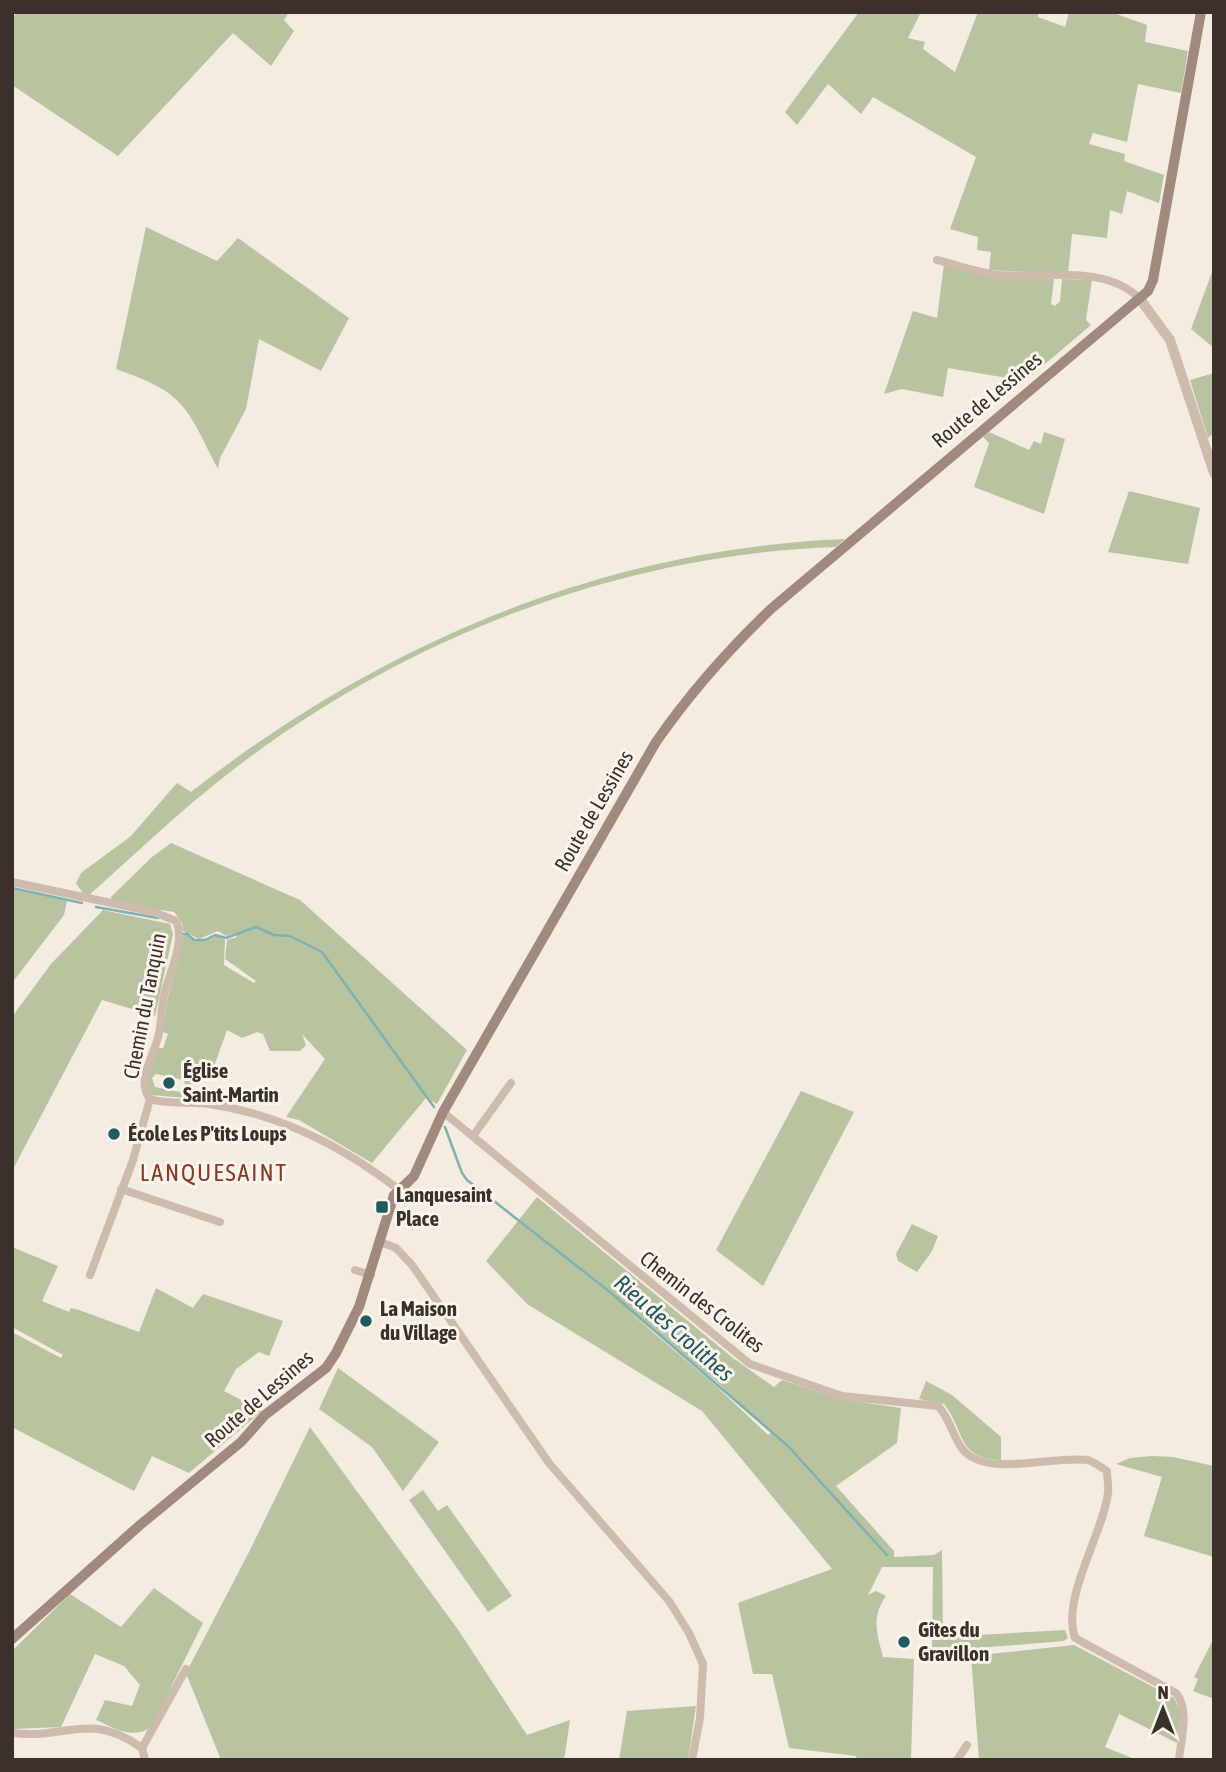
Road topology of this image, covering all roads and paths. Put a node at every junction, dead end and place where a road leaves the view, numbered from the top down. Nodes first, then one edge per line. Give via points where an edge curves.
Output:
1 (1202, 15) edge
2 (937, 260) dead end
3 (1140, 299) junction
4 (1214, 473) edge
5 (12, 882) edge
6 (511, 1083) dead end
7 (150, 1099) junction
8 (443, 1112) junction
9 (472, 1136) junction
10 (121, 1189) junction
11 (398, 1189) junction
12 (220, 1222) dead end
13 (380, 1242) junction
14 (355, 1270) dead end
15 (90, 1275) dead end
16 (371, 1275) junction
17 (12, 1639) edge
18 (186, 1669) dead end
19 (12, 1733) edge
20 (967, 1745) dead end
21 (142, 1748) junction
22 (145, 1760) edge
23 (692, 1760) edge
24 (957, 1760) edge
25 (1179, 1760) edge

1 - 3 main road, Route de Lessines via 1153,279
2 - 3 street via 996,274 1095,278 1122,284
3 - 4 street via 1170,340
3 - 8 main road, Route de Lessines via 772,608 716,665 656,742
5 - 7 street, Chemin du Tanquin via 155,912 176,921 179,938 163,997 160,1032 145,1077 144,1089
6 - 9 street
7 - 10 street
7 - 11 street via 208,1104 293,1124
8 - 9 street, Chemin des Crolites
8 - 11 main road, Route de Lessines via 414,1176
9 - 25 street, Chemin des Crolites via 750,1364 842,1396 938,1406 965,1452 984,1462 1089,1460 1107,1471 1108,1492 1075,1602 1073,1631 1075,1638 1181,1700
10 - 12 street
10 - 15 street
11 - 13 main road, Route de Lessines
13 - 16 main road, Route de Lessines
13 - 23 street via 396,1248 412,1265 549,1463 668,1601 689,1633 703,1664
14 - 16 street
16 - 17 main road, Route de Lessines via 346,1336 326,1368 265,1415 241,1442
18 - 21 street
19 - 21 street via 44,1735 99,1727
20 - 24 street
21 - 22 street

